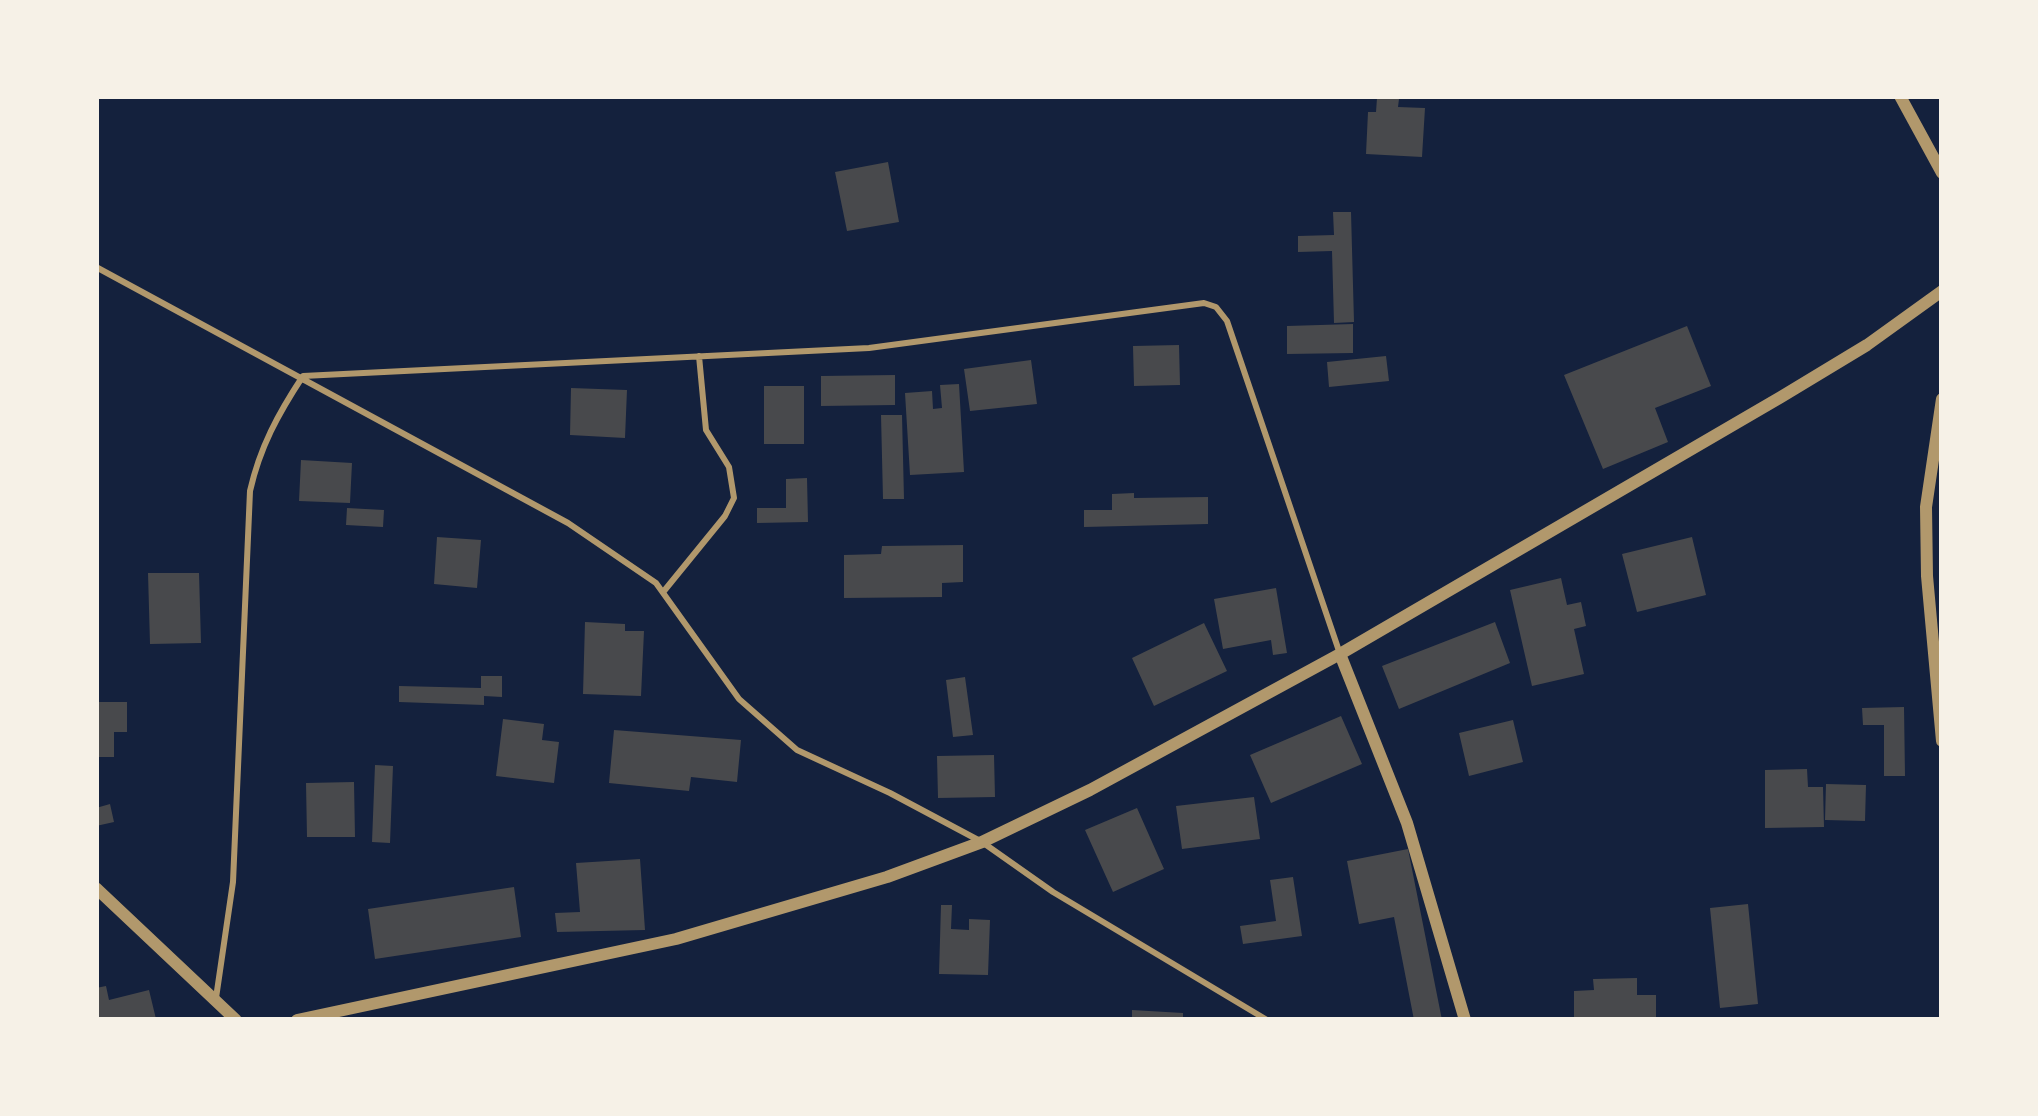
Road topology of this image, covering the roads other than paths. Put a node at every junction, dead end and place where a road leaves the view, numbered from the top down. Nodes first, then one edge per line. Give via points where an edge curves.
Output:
1 (1900, 96) edge
2 (1942, 173) edge
3 (96, 267) edge
4 (1942, 291) edge
5 (698, 356) junction
6 (303, 376) junction
7 (1942, 399) edge
8 (663, 592) junction
9 (1340, 654) junction
10 (1942, 741) edge
11 (982, 842) junction
12 (96, 888) edge
13 (215, 1001) junction
14 (236, 1020) edge
15 (297, 1020) edge
16 (1267, 1020) edge
17 (1466, 1020) edge

1 - 2 street
3 - 6 lane
4 - 9 street via 1798,386
5 - 6 lane
5 - 8 lane via 706,430 729,467 734,498
5 - 9 lane via 869,348 1216,307
6 - 8 lane via 568,523
6 - 13 lane via 273,422 250,491 232,882
7 - 10 street via 1926,507
8 - 11 lane via 739,699 797,750
9 - 11 street
9 - 17 street via 1407,824
11 - 15 street via 676,939
11 - 16 lane
12 - 13 street
13 - 14 street

